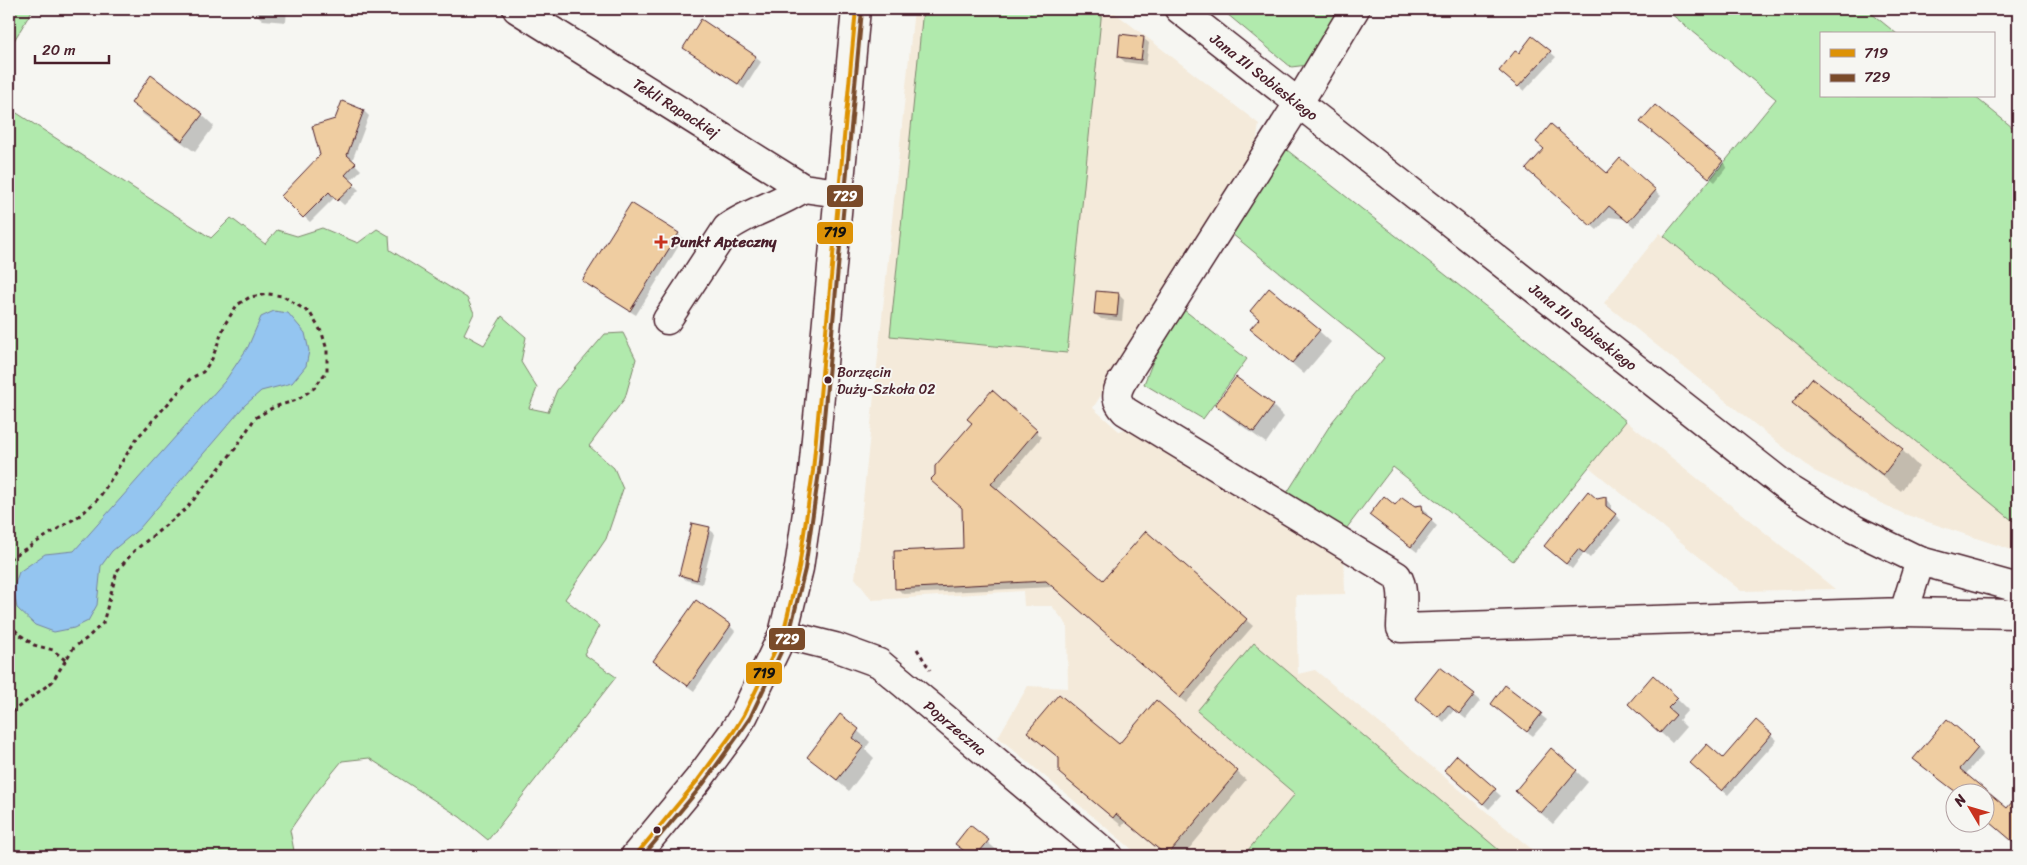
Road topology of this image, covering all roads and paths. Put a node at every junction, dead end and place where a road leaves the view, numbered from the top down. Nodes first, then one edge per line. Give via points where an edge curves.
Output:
1 (517, 9) edge
2 (856, 9) edge
3 (1179, 9) edge
4 (1355, 9) edge
5 (1298, 104) junction
6 (803, 188) junction
7 (839, 193) junction
8 (667, 320) dead end
9 (9, 558) edge
10 (1920, 561) junction
11 (2018, 588) edge
12 (1904, 612) junction
13 (2018, 614) edge
14 (9, 624) edge
15 (783, 634) junction
16 (65, 660) junction
17 (9, 714) edge
18 (635, 856) edge
19 (1109, 856) edge

1 - 6 street, Tekli Rapackiej
2 - 7 street
3 - 5 street, Jana III Sobieskiego
4 - 5 street
5 - 10 street, Jana III Sobieskiego via 1789,489 1854,529
5 - 12 street via 1121,383 1116,397 1125,411 1397,576 1402,590 1401,628
6 - 7 street, Tekli Rapackiej
6 - 8 street via 790,198 740,219 727,228
7 - 15 street via 813,471 799,568
9 - 16 path via 82,514 99,498 137,438 191,378 203,372 237,305 250,297 268,294 283,296 310,313 322,333 327,350 327,371 314,388 297,400 274,407 255,418 235,449 186,509 134,551 117,571 103,622 86,640 74,647
10 - 11 street, Jana III Sobieskiego
10 - 12 street
12 - 13 street
14 - 16 path via 34,645 52,650
15 - 18 street via 734,731
15 - 19 street, Poprzeczna via 835,647 878,663
16 - 17 path via 52,682

